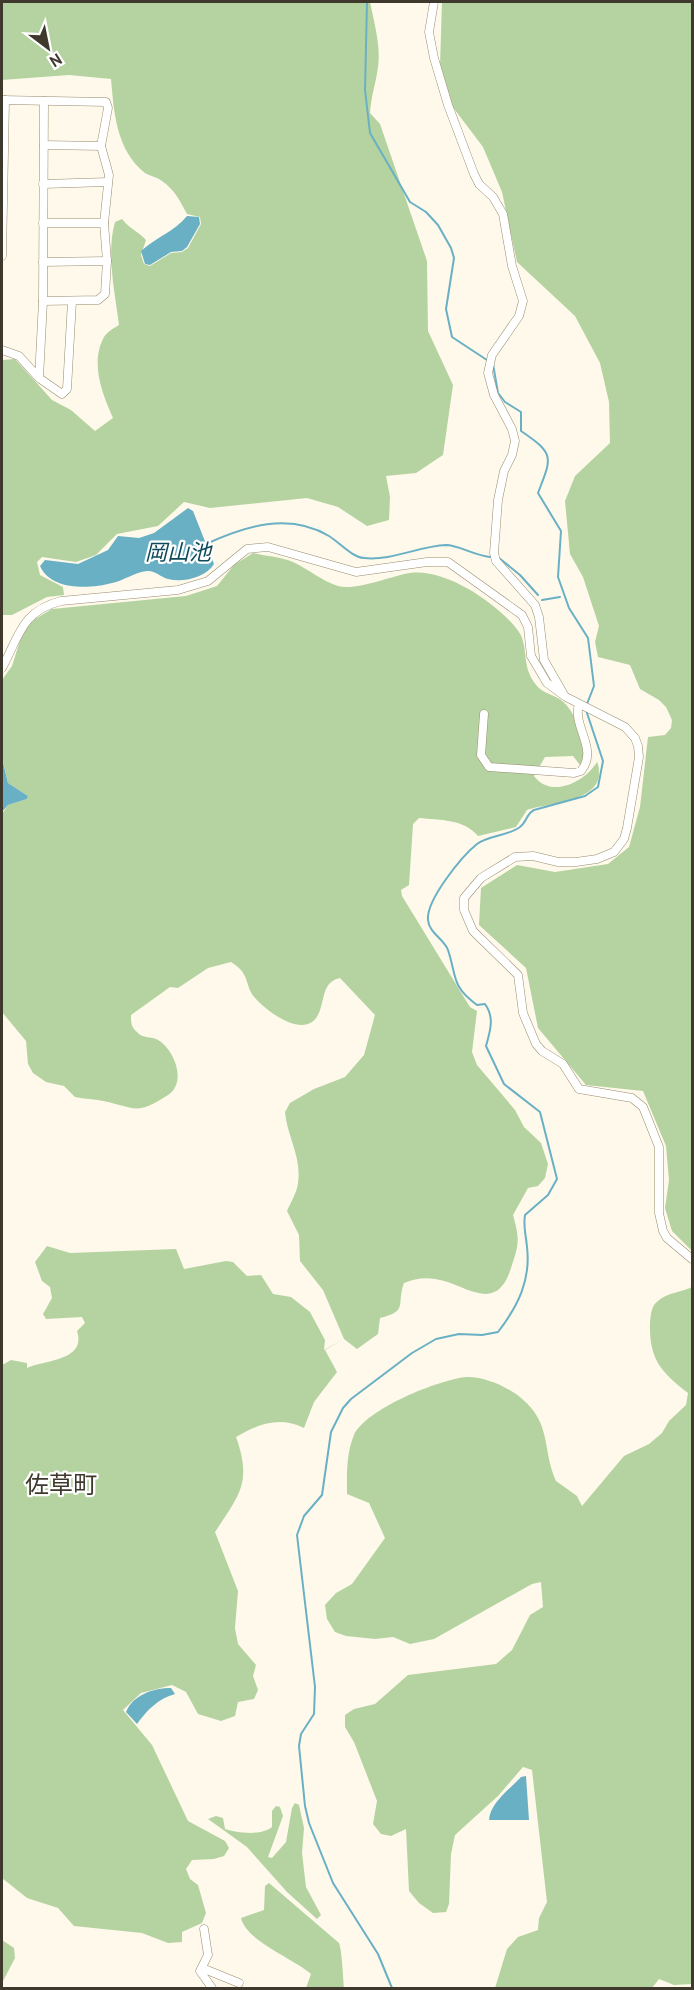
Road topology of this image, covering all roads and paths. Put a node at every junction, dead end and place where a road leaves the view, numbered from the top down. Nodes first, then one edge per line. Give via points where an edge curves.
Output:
1 (434, 2) edge
2 (3, 100) edge
3 (45, 101) junction
4 (44, 145) junction
5 (101, 146) junction
6 (108, 182) junction
7 (43, 184) junction
8 (104, 222) junction
9 (43, 223) junction
10 (2, 256) edge
11 (107, 261) junction
12 (43, 262) junction
13 (43, 301) junction
14 (72, 301) junction
15 (2, 350) edge
16 (39, 378) junction
17 (2, 668) edge
18 (567, 697) junction
19 (583, 706) junction
20 (484, 714) dead end
21 (693, 1259) edge
22 (204, 1929) dead end
23 (202, 1968) junction
24 (239, 1983) dead end
25 (212, 1989) edge

1 - 18 street via 429,32 448,105 479,184 493,196 503,214 523,301 519,315 490,362 488,374 515,441 498,500 494,553 496,561 535,605 544,660
2 - 3 street
2 - 10 street
3 - 4 street
3 - 5 street via 106,102
4 - 5 street
4 - 7 street
5 - 6 street
6 - 7 street
6 - 8 street
7 - 9 street
8 - 9 street
8 - 11 street
9 - 12 street
11 - 12 street
11 - 14 street via 104,298
12 - 13 street
13 - 14 street
13 - 16 street
14 - 16 street via 67,389 59,393
15 - 16 street via 19,356
17 - 18 street via 17,632 43,607 61,601 178,590 208,581 247,549 268,547 356,572 448,562 525,618 535,666 547,683
18 - 19 street
19 - 20 street via 577,721 586,742 587,758 584,767 574,774 485,764 481,754
19 - 21 street via 625,727 638,746 627,828 620,846 606,857 576,862 516,857 472,886 464,897 464,910 479,938 518,975 525,1020 542,1051 563,1064 579,1089 632,1098 643,1107 659,1148 659,1213 663,1231
22 - 23 street via 208,1955
23 - 24 street
23 - 25 street via 202,1975

